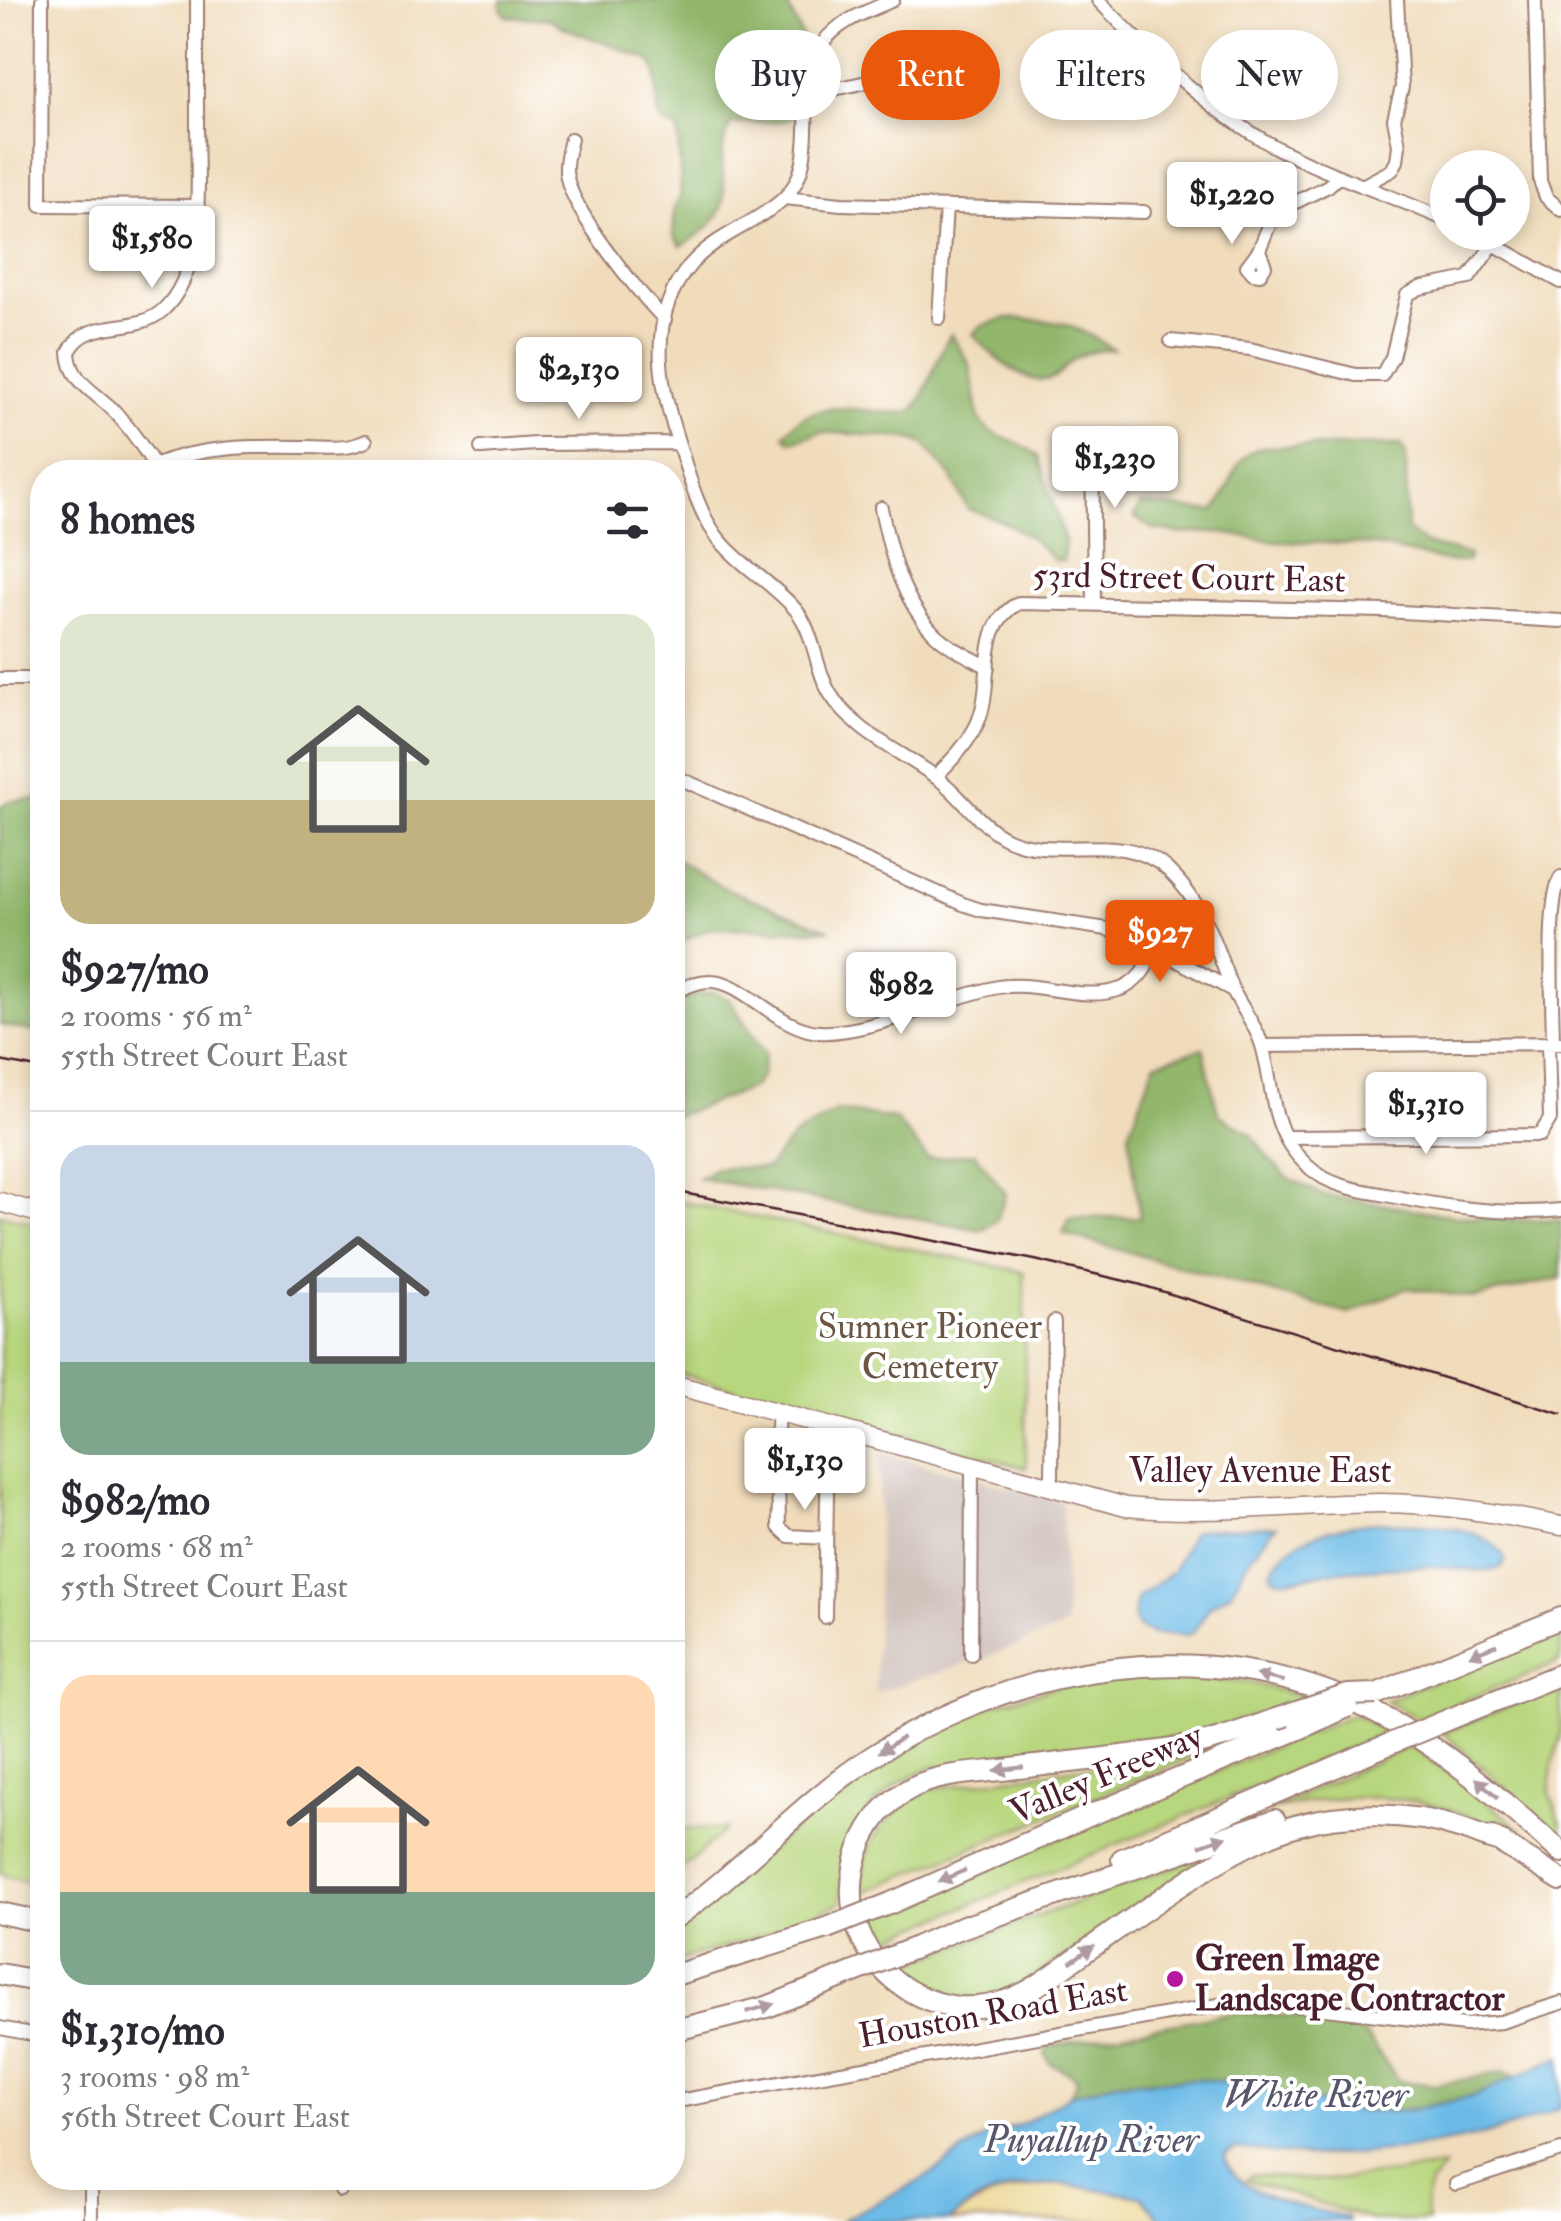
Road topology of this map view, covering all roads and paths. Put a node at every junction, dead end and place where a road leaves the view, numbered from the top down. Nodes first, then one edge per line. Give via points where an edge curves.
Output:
1 (42, 0) edge
2 (198, 0) edge
3 (893, 0) edge
4 (1098, 0) edge
5 (1397, 0) edge
6 (1535, 0) edge
7 (838, 30) edge
8 (806, 120) edge
9 (571, 139) dead end
10 (1340, 176) junction
11 (1362, 186) junction
12 (785, 198) junction
13 (198, 206) junction
14 (946, 207) junction
15 (1561, 210) edge
16 (1144, 212) dead end
17 (1430, 214) edge
18 (1260, 250) dead end
19 (1489, 250) edge
20 (1506, 250) edge
21 (1561, 282) edge
22 (939, 318) dead end
23 (665, 320) junction
24 (1172, 341) dead end
25 (366, 441) dead end
26 (678, 443) junction
27 (1092, 446) dead end
28 (481, 448) dead end
29 (150, 460) edge
30 (175, 460) edge
31 (684, 460) edge
32 (685, 464) edge
33 (881, 508) dead end
34 (1094, 604) junction
35 (1561, 621) edge
36 (988, 667) junction
37 (30, 678) edge
38 (0, 679) edge
39 (935, 777) junction
40 (685, 781) edge
41 (1561, 877) edge
42 (1154, 949) junction
43 (685, 988) edge
44 (1232, 990) junction
45 (1554, 1043) edge
46 (1263, 1046) junction
47 (1284, 1137) junction
48 (0, 1202) edge
49 (1561, 1210) edge
50 (30, 1211) edge
51 (1054, 1322) dead end
52 (685, 1388) edge
53 (776, 1413) junction
54 (834, 1428) junction
55 (972, 1466) junction
56 (1050, 1487) junction
57 (1561, 1526) edge
58 (826, 1538) junction
59 (825, 1617) dead end
60 (1561, 1618) edge
61 (971, 1654) dead end
62 (1561, 1674) edge
63 (1376, 1694) junction
64 (1502, 1842) junction
65 (1561, 1852) edge
66 (1561, 1880) edge
67 (685, 1909) edge
68 (0, 1913) edge
69 (30, 1919) edge
70 (955, 1930) junction
71 (685, 1972) edge
72 (0, 1974) edge
73 (30, 1980) edge
74 (1561, 2003) edge
75 (685, 2027) edge
76 (0, 2028) edge
77 (30, 2034) edge
78 (685, 2100) edge
79 (1561, 2150) edge
80 (1456, 2184) dead end
81 (91, 2190) edge
82 (91, 2221) edge

1 - 13 street via 42,205
2 - 13 street
3 - 7 street
4 - 10 street via 1236,122
5 - 11 street via 1397,161
6 - 15 street via 1540,181
8 - 12 street via 804,150
9 - 23 street via 566,166 575,198 631,285
10 - 11 street
10 - 18 street via 1280,210
11 - 17 street
12 - 14 street
12 - 23 street via 691,264
13 - 29 street via 184,274 166,308 140,324 91,330 69,352 78,380 112,408
14 - 16 street
14 - 22 street
19 - 24 street via 1469,278 1407,295 1382,375
20 - 21 street
23 - 26 street via 659,365
25 - 30 street via 340,450 194,451
26 - 28 street
26 - 31 street
27 - 34 street
32 - 39 street via 712,531 800,616 832,696 857,723
33 - 36 street via 892,558 916,610 935,634
34 - 35 street, 53rd Street Court East
34 - 36 street, 53rd Street Court East via 1030,602 1007,609 994,630
36 - 39 street, 53rd Street Court East via 978,720 961,751
37 - 38 street
39 - 44 street via 1008,839 1044,847 1112,846 1159,862 1205,916
40 - 42 street via 963,904 1107,929
41 - 45 street via 1553,916
42 - 43 street via 1142,975 1118,990 998,987 828,1032 792,1026 722,982
42 - 44 street
44 - 46 street
45 - 46 street
45 - 47 street via 1551,1110 1545,1130 1534,1136
46 - 47 street
47 - 49 street via 1310,1169 1340,1185 1453,1209
48 - 50 main road
51 - 56 street
52 - 53 main road, Valley Avenue East
53 - 54 main road, Valley Avenue East
53 - 58 street via 779,1528 788,1536
54 - 55 main road, Valley Avenue East
54 - 58 street via 828,1435
55 - 56 main road, Valley Avenue East
55 - 61 street
56 - 57 main road, Valley Avenue East via 1152,1509 1420,1504
58 - 59 street
60 -> 63 highway, Valley Freeway
62 - 70 highway, bridge
63 -> 64 highway, bridge via 1348,1694 1171,1750 952,1776 914,1787 872,1825 853,1866 856,1923 868,1952 889,1976 924,1998 954,2007 992,2005 1055,1973 1240,1850 1298,1824 1398,1817
63 -> 71 highway, Valley Freeway, bridge via 891,1903
64 - 66 highway
70 -> 64 highway via 1268,1822 1330,1808 1425,1811
65 -> 67 highway via 1451,1758 1364,1707 1224,1669 1098,1670 1001,1692 910,1733 868,1759
68 - 69 highway
75 -> 70 highway, bridge via 767,2007
72 - 73 highway
74 - 78 street, Houston Road East via 1476,2025 1247,2000
76 - 77 street
79 - 80 street
81 - 82 street

